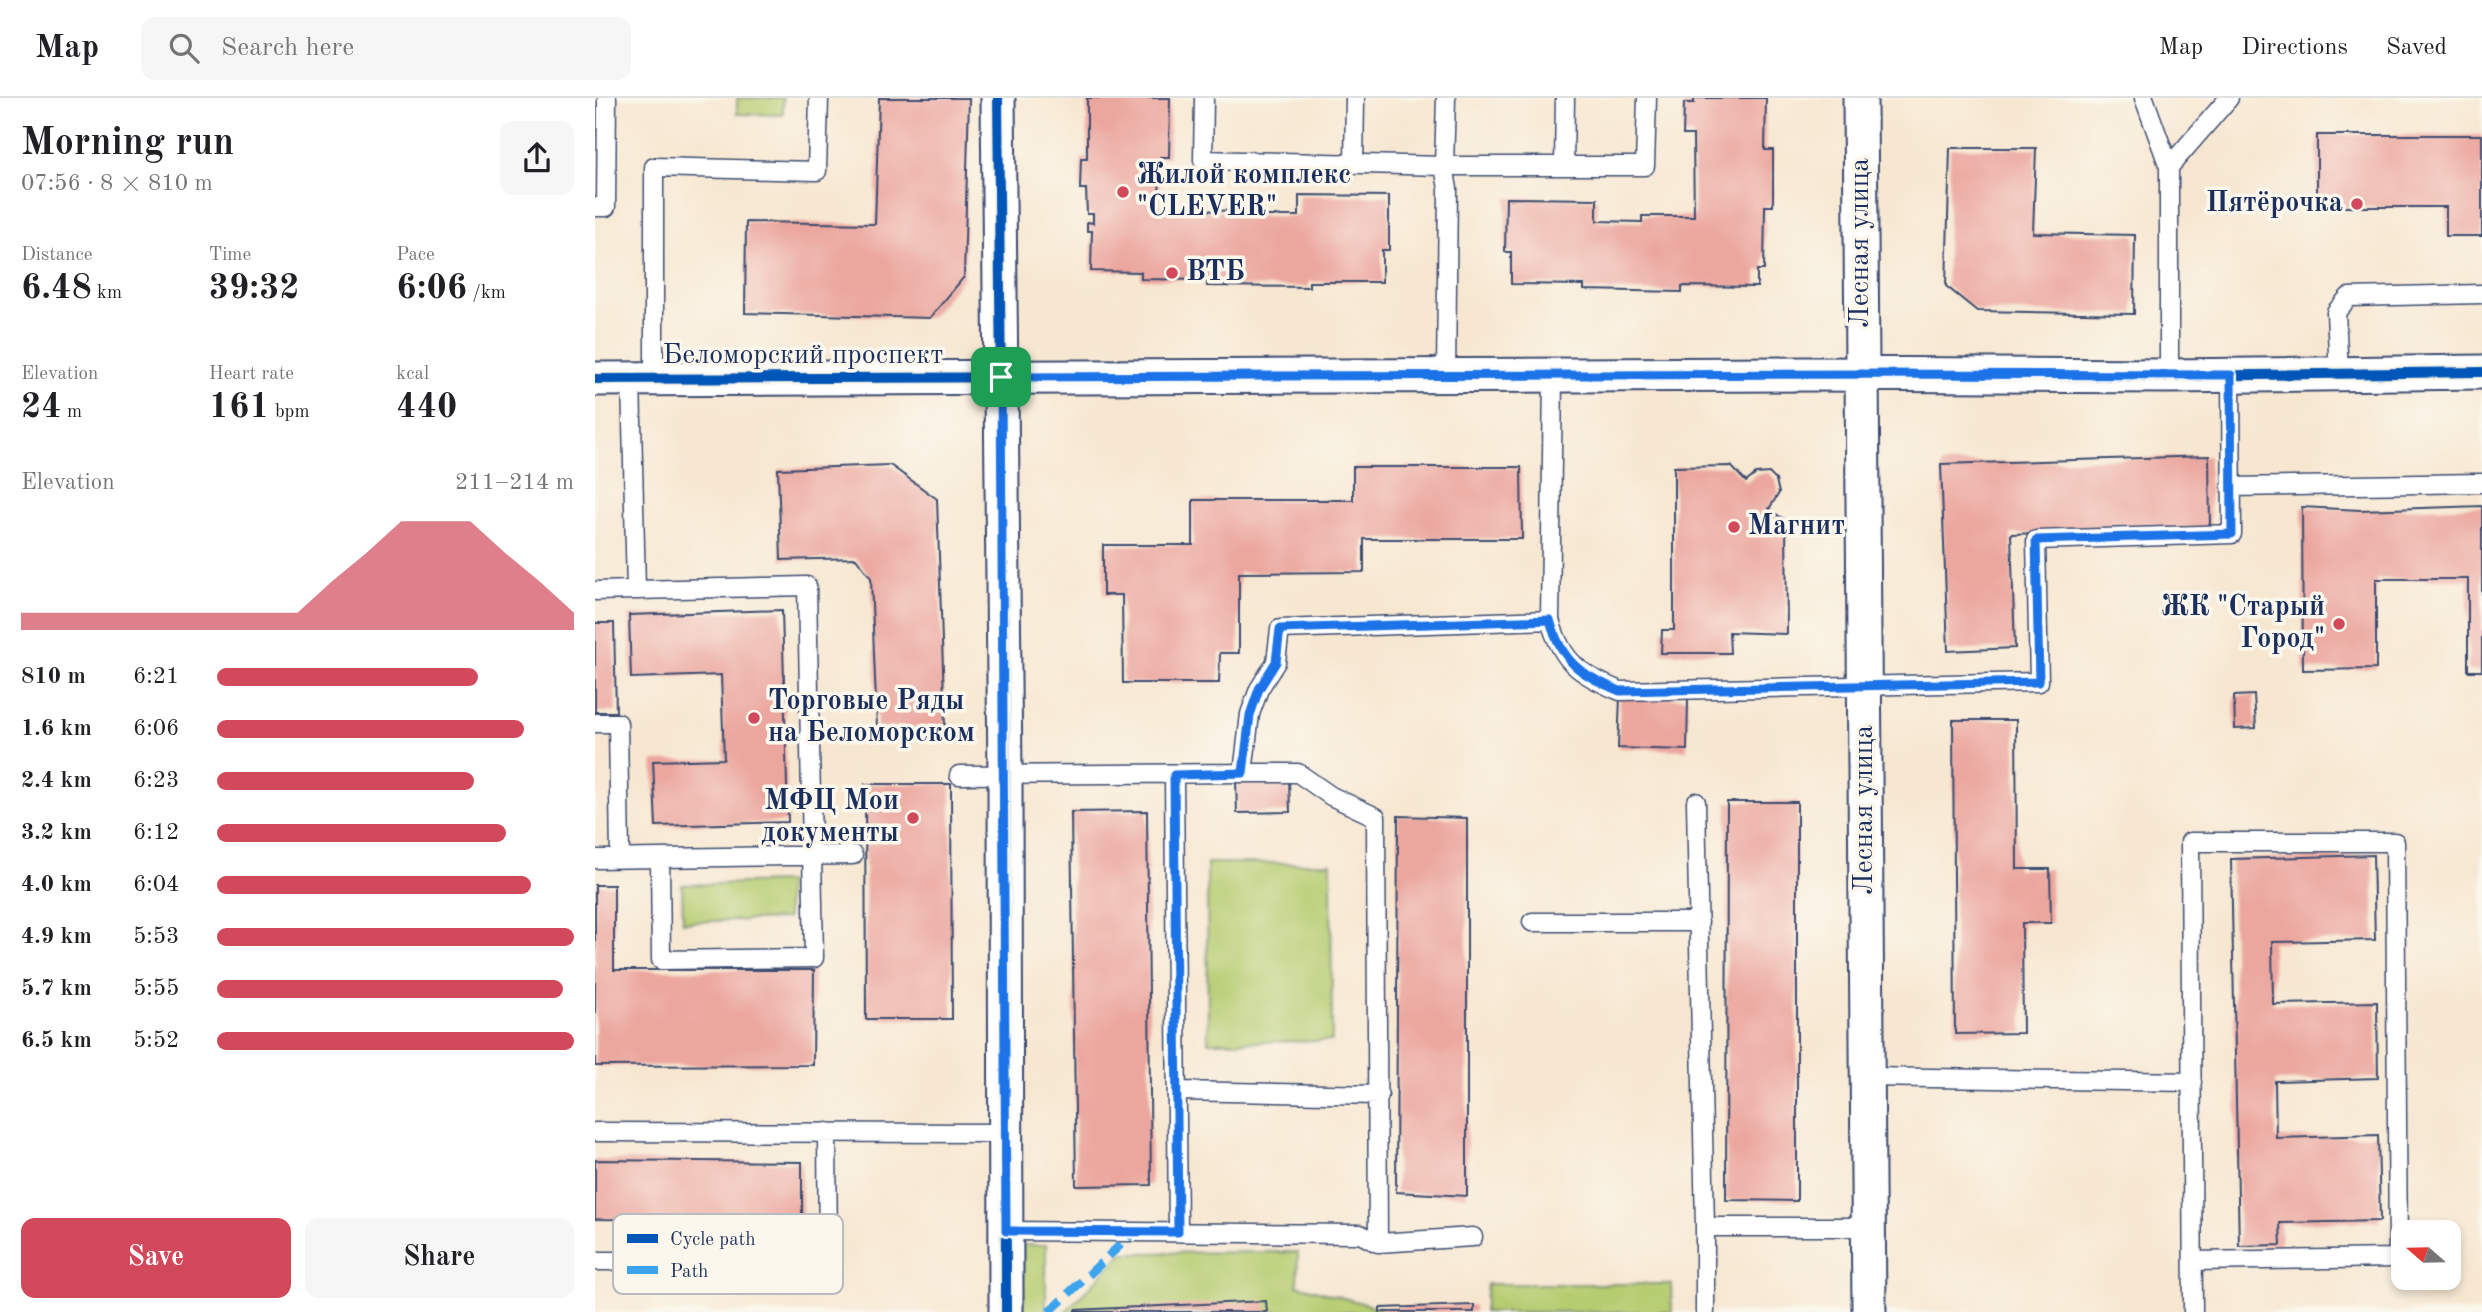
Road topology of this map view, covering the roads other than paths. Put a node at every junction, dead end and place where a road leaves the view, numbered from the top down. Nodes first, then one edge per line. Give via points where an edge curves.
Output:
1 (607, 98) edge
2 (819, 98) edge
3 (998, 98) edge
4 (1204, 98) edge
5 (1355, 98) edge
6 (1445, 98) edge
7 (1565, 98) edge
8 (1647, 98) edge
9 (1860, 98) edge
10 (2144, 98) edge
11 (2229, 98) edge
12 (1355, 164) junction
13 (1444, 166) junction
14 (1564, 166) junction
15 (2169, 167) junction
16 (595, 207) edge
17 (2482, 294) edge
18 (2482, 372) edge
19 (1862, 374) junction
20 (2339, 374) junction
21 (1446, 375) junction
22 (1553, 375) junction
23 (2231, 375) junction
24 (2169, 376) junction
25 (1001, 377) junction
26 (595, 379) edge
27 (642, 379) junction
28 (2482, 483) edge
29 (2231, 487) junction
30 (636, 590) junction
31 (595, 591) edge
32 (1550, 620) junction
33 (1864, 688) junction
34 (595, 723) edge
35 (1243, 773) junction
36 (958, 775) dead end
37 (1005, 775) junction
38 (1174, 775) junction
39 (1696, 802) dead end
40 (813, 855) junction
41 (853, 855) dead end
42 (621, 858) junction
43 (660, 858) junction
44 (595, 859) edge
45 (1532, 922) dead end
46 (1699, 922) junction
47 (1867, 1077) junction
48 (2192, 1082) junction
49 (1177, 1091) junction
50 (1379, 1095) junction
51 (595, 1132) edge
52 (827, 1132) junction
53 (1005, 1133) junction
54 (828, 1214) edge
55 (1705, 1227) junction
56 (1868, 1227) junction
57 (1006, 1231) junction
58 (1178, 1232) junction
59 (1473, 1237) dead end
60 (1378, 1242) junction
61 (595, 1261) edge
62 (613, 1261) edge
63 (2193, 1261) junction
64 (1006, 1312) edge
65 (1705, 1312) edge
66 (1869, 1312) edge
67 (2193, 1312) edge

1 - 16 lane via 605,207
2 - 27 lane via 817,171 654,167
3 - 25 street
4 - 12 lane via 1203,160
5 - 12 lane
6 - 13 lane
7 - 14 lane
8 - 14 lane via 1645,166
9 - 19 street, Лесная улица
10 - 15 lane
11 - 15 lane
12 - 13 lane
13 - 14 lane
13 - 21 lane via 1448,189
15 - 24 lane
17 - 20 lane via 2349,297 2336,313
18 - 20 street, Беломорский проспект
19 - 22 street, Беломорский проспект
19 - 24 street, Беломорский проспект
19 - 33 street, Лесная улица
20 - 23 street, Беломорский проспект
21 - 22 street, Беломорский проспект
21 - 25 street, Беломорский проспект
22 - 32 lane
23 - 24 street, Беломорский проспект
23 - 29 lane
25 - 27 street, Беломорский проспект
25 - 37 street
26 - 27 street, Беломорский проспект
27 - 30 lane
28 - 29 lane
29 - 33 lane via 2232,534 2036,540 2039,682
30 - 31 lane
30 - 40 lane via 807,586
32 - 33 lane via 1565,658 1593,680 1620,691
32 - 35 lane via 1280,629 1276,662 1250,715
33 - 47 street, Лесная улица
34 - 42 lane via 618,723
35 - 38 lane
35 - 50 lane via 1299,773 1331,796 1376,817
36 - 37 lane
37 - 38 lane
37 - 53 street
38 - 49 lane
39 - 46 lane
40 - 41 lane
40 - 43 lane
40 - 43 lane via 814,958 661,960
42 - 43 lane
42 - 44 lane
45 - 46 lane
46 - 55 lane
47 - 48 lane
47 - 56 street, Лесная улица
48 - 63 lane
48 - 63 lane via 2190,842 2395,842 2398,1258
49 - 50 lane
49 - 58 lane
50 - 60 lane
51 - 52 lane
52 - 53 lane
52 - 54 lane
53 - 57 street
55 - 56 lane
55 - 65 lane
56 - 66 street, Лесная улица
57 - 58 lane
57 - 64 street
58 - 60 lane via 1360,1234
59 - 60 lane
61 - 62 lane
63 - 67 lane

